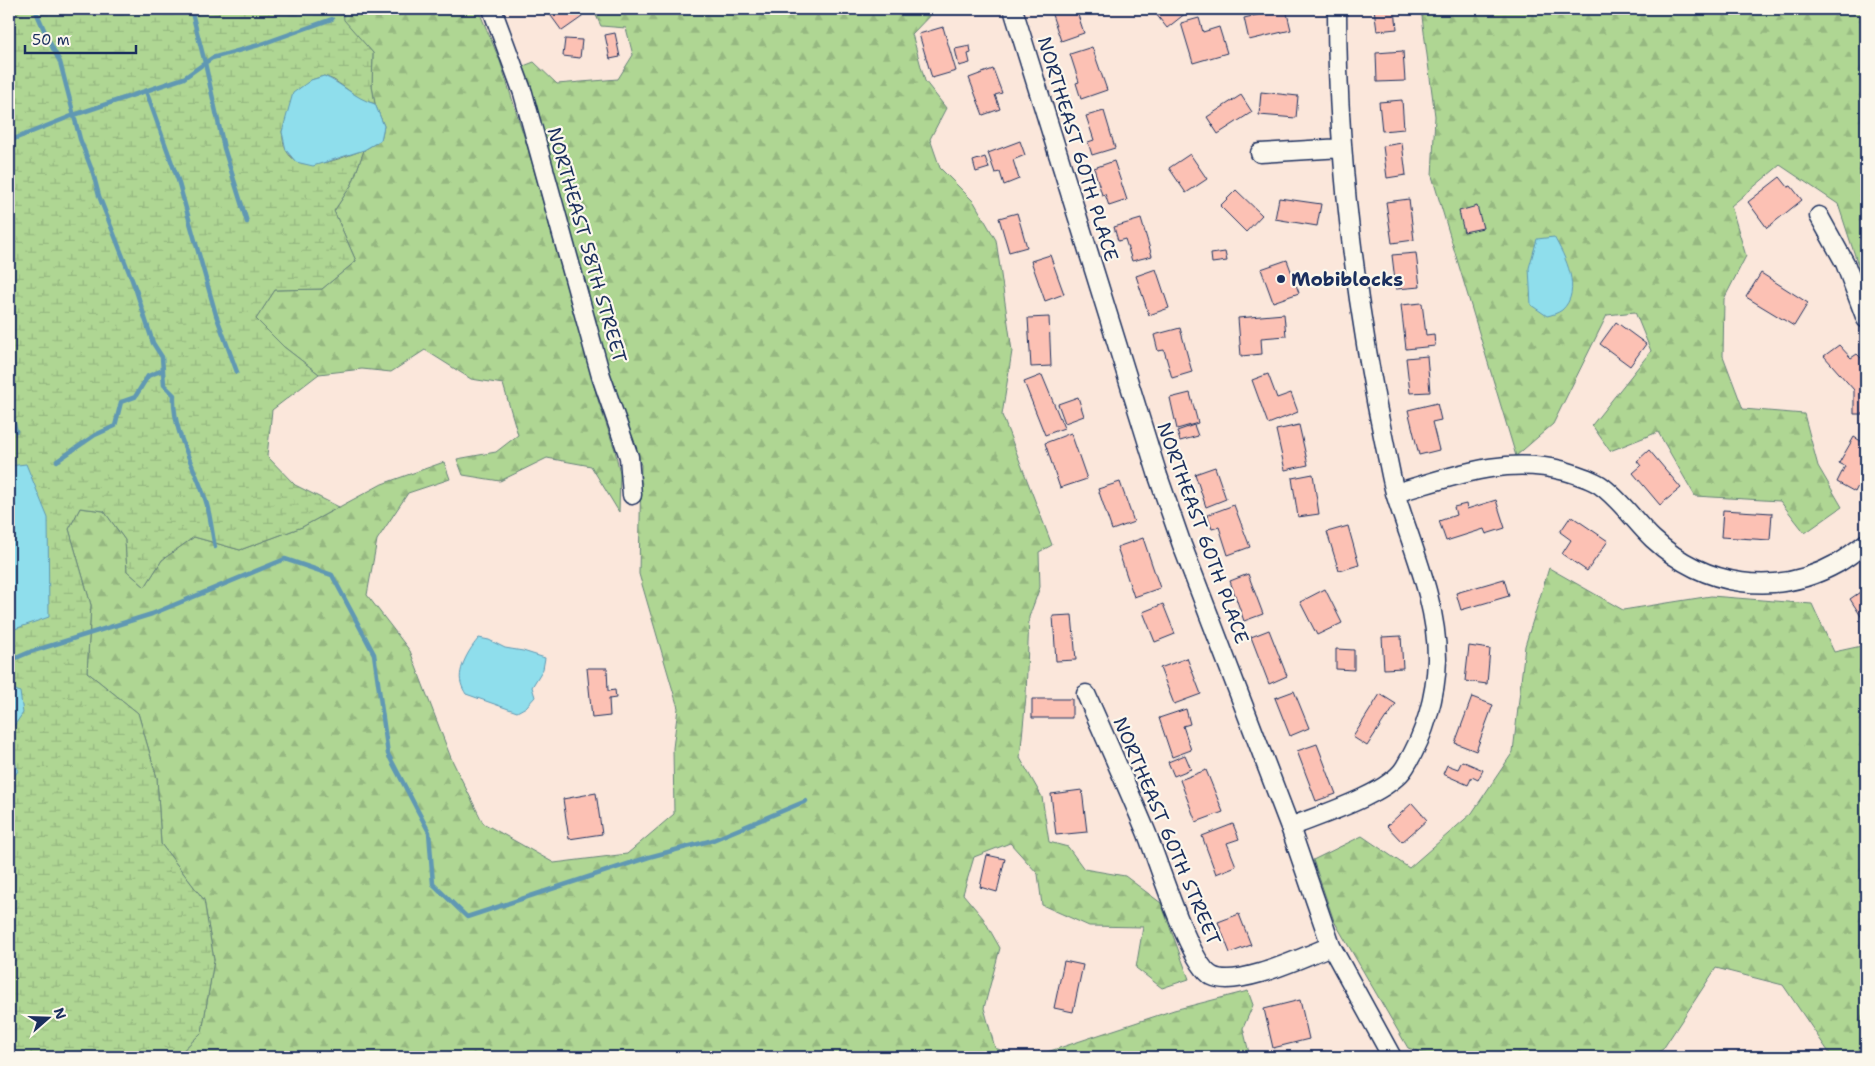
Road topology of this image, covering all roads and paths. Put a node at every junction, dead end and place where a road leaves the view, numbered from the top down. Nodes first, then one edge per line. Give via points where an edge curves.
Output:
1 (492, 9) edge
2 (1013, 9) edge
3 (1338, 9) edge
4 (1342, 148) junction
5 (1260, 153) dead end
6 (1819, 216) dead end
7 (1866, 319) edge
8 (1395, 493) junction
9 (632, 495) dead end
10 (1866, 543) edge
11 (1086, 694) dead end
12 (1290, 827) junction
13 (1331, 946) junction
14 (1392, 1057) edge

1 - 9 street, NORTHEAST 58TH STREET via 523,93 601,376 630,458
2 - 12 street, NORTHEAST 60TH PLACE via 1158,476
3 - 4 street
4 - 5 street
4 - 8 street via 1361,316
6 - 7 street via 1845,262
8 - 10 street via 1500,465 1566,471 1600,485 1654,540 1695,570 1734,582 1764,584 1801,579 1838,563
8 - 12 street via 1431,607 1437,659 1426,723 1404,769 1394,780 1380,790
11 - 13 street, NORTHEAST 60TH STREET via 1200,965 1212,976 1230,979 1249,977
12 - 13 street, NORTHEAST 60TH PLACE
13 - 14 street, NORTHEAST 60TH PLACE

